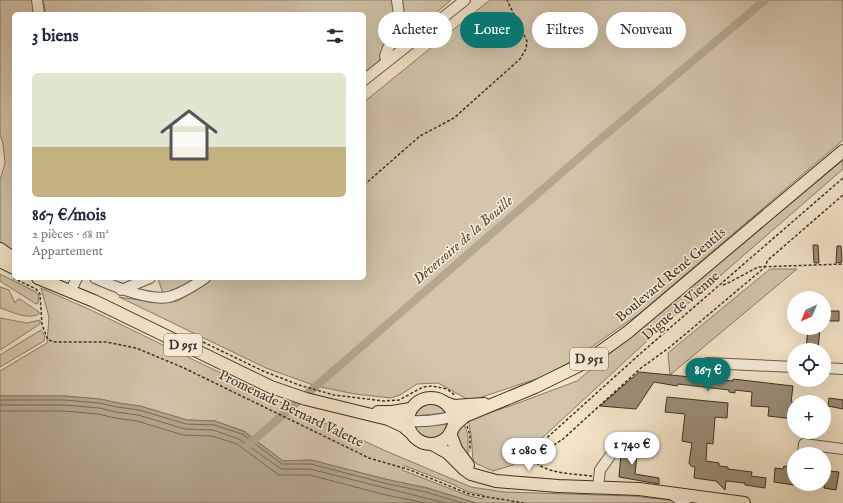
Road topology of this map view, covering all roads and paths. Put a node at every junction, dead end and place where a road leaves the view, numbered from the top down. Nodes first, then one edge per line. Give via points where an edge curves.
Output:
1 (37, 0) edge
2 (397, 0) edge
3 (464, 0) edge
4 (508, 0) edge
5 (39, 12) edge
6 (398, 12) edge
7 (448, 12) edge
8 (388, 48) edge
9 (403, 48) edge
10 (387, 61) junction
11 (366, 78) edge
12 (843, 151) edge
13 (843, 178) edge
14 (366, 183) edge
15 (843, 195) edge
16 (0, 249) edge
17 (12, 258) edge
18 (0, 261) edge
19 (843, 264) edge
20 (764, 267) junction
21 (12, 271) edge
22 (23, 280) edge
23 (44, 280) edge
24 (53, 280) edge
25 (76, 280) edge
26 (99, 280) edge
27 (145, 280) edge
28 (202, 280) edge
29 (721, 285) junction
30 (71, 290) junction
31 (121, 290) junction
32 (202, 342) dead end
33 (707, 363) dead end
34 (787, 367) edge
35 (831, 368) edge
36 (843, 369) edge
37 (459, 400) dead end
38 (504, 400) junction
39 (446, 403) junction
40 (341, 407) junction
41 (459, 419) junction
42 (409, 421) junction
43 (451, 431) junction
44 (432, 444) junction
45 (804, 447) edge
46 (827, 447) edge
47 (831, 447) edge
48 (843, 449) edge
49 (470, 455) dead end
50 (610, 456) dead end
51 (533, 459) junction
52 (482, 477) junction
53 (598, 482) junction
54 (670, 493) junction
55 (524, 503) edge
56 (685, 503) edge
57 (744, 503) edge

1 - 5 street
2 - 6 street
3 - 7 street
4 - 14 path via 527,42 520,59 454,118 420,136
8 - 10 street via 385,56
9 - 10 street
10 - 11 street
12 - 38 main road, Boulevard René Gentils / D 951 via 628,332 586,362
13 - 29 path, Digue de Vienne
15 - 20 path via 768,260
16 - 17 main road
18 - 21 main road
19 - 20 path
20 - 29 path via 758,267
20 - 51 path via 670,347 641,368 563,439
22 - 55 path, Promenade Bernard Valette via 40,294 42,324 48,340 106,342 136,348 184,368 369,458 410,470 469,494
23 - 30 main road, D 951
24 - 30 main road, D 951
25 - 30 street
26 - 31 street
27 - 31 street
28 - 31 street via 171,297 149,296
29 - 51 path, Digue de Vienne via 540,444 534,452
30 - 40 main road, D 951 via 271,387
32 - 37 path via 292,382 334,394 384,401 399,400 423,387 432,386 447,389
33 - 34 street
35 - 36 street
38 - 39 main road, Boulevard René Gentils / D 951 via 475,406 454,406
38 - 41 street
38 - 43 main road, Boulevard René Gentils / D 951 via 464,417
39 - 41 main road
39 - 42 main road, Boulevard René Gentils via 435,397 418,401
40 - 42 main road, D 951 via 396,422
40 - 42 main road, D 951 via 392,412
41 - 42 street
41 - 43 main road
41 - 49 path via 470,436
42 - 44 main road via 419,441
43 - 44 main road, Boulevard René Gentils via 442,441
43 - 52 main road via 461,457
44 - 52 main road via 448,453 471,474
45 - 46 street via 804,444
47 - 48 street
50 - 53 street via 600,470
51 - 53 path via 537,465 547,469
52 - 53 main road via 510,483
53 - 54 main road via 624,488
54 - 56 street
54 - 57 main road

